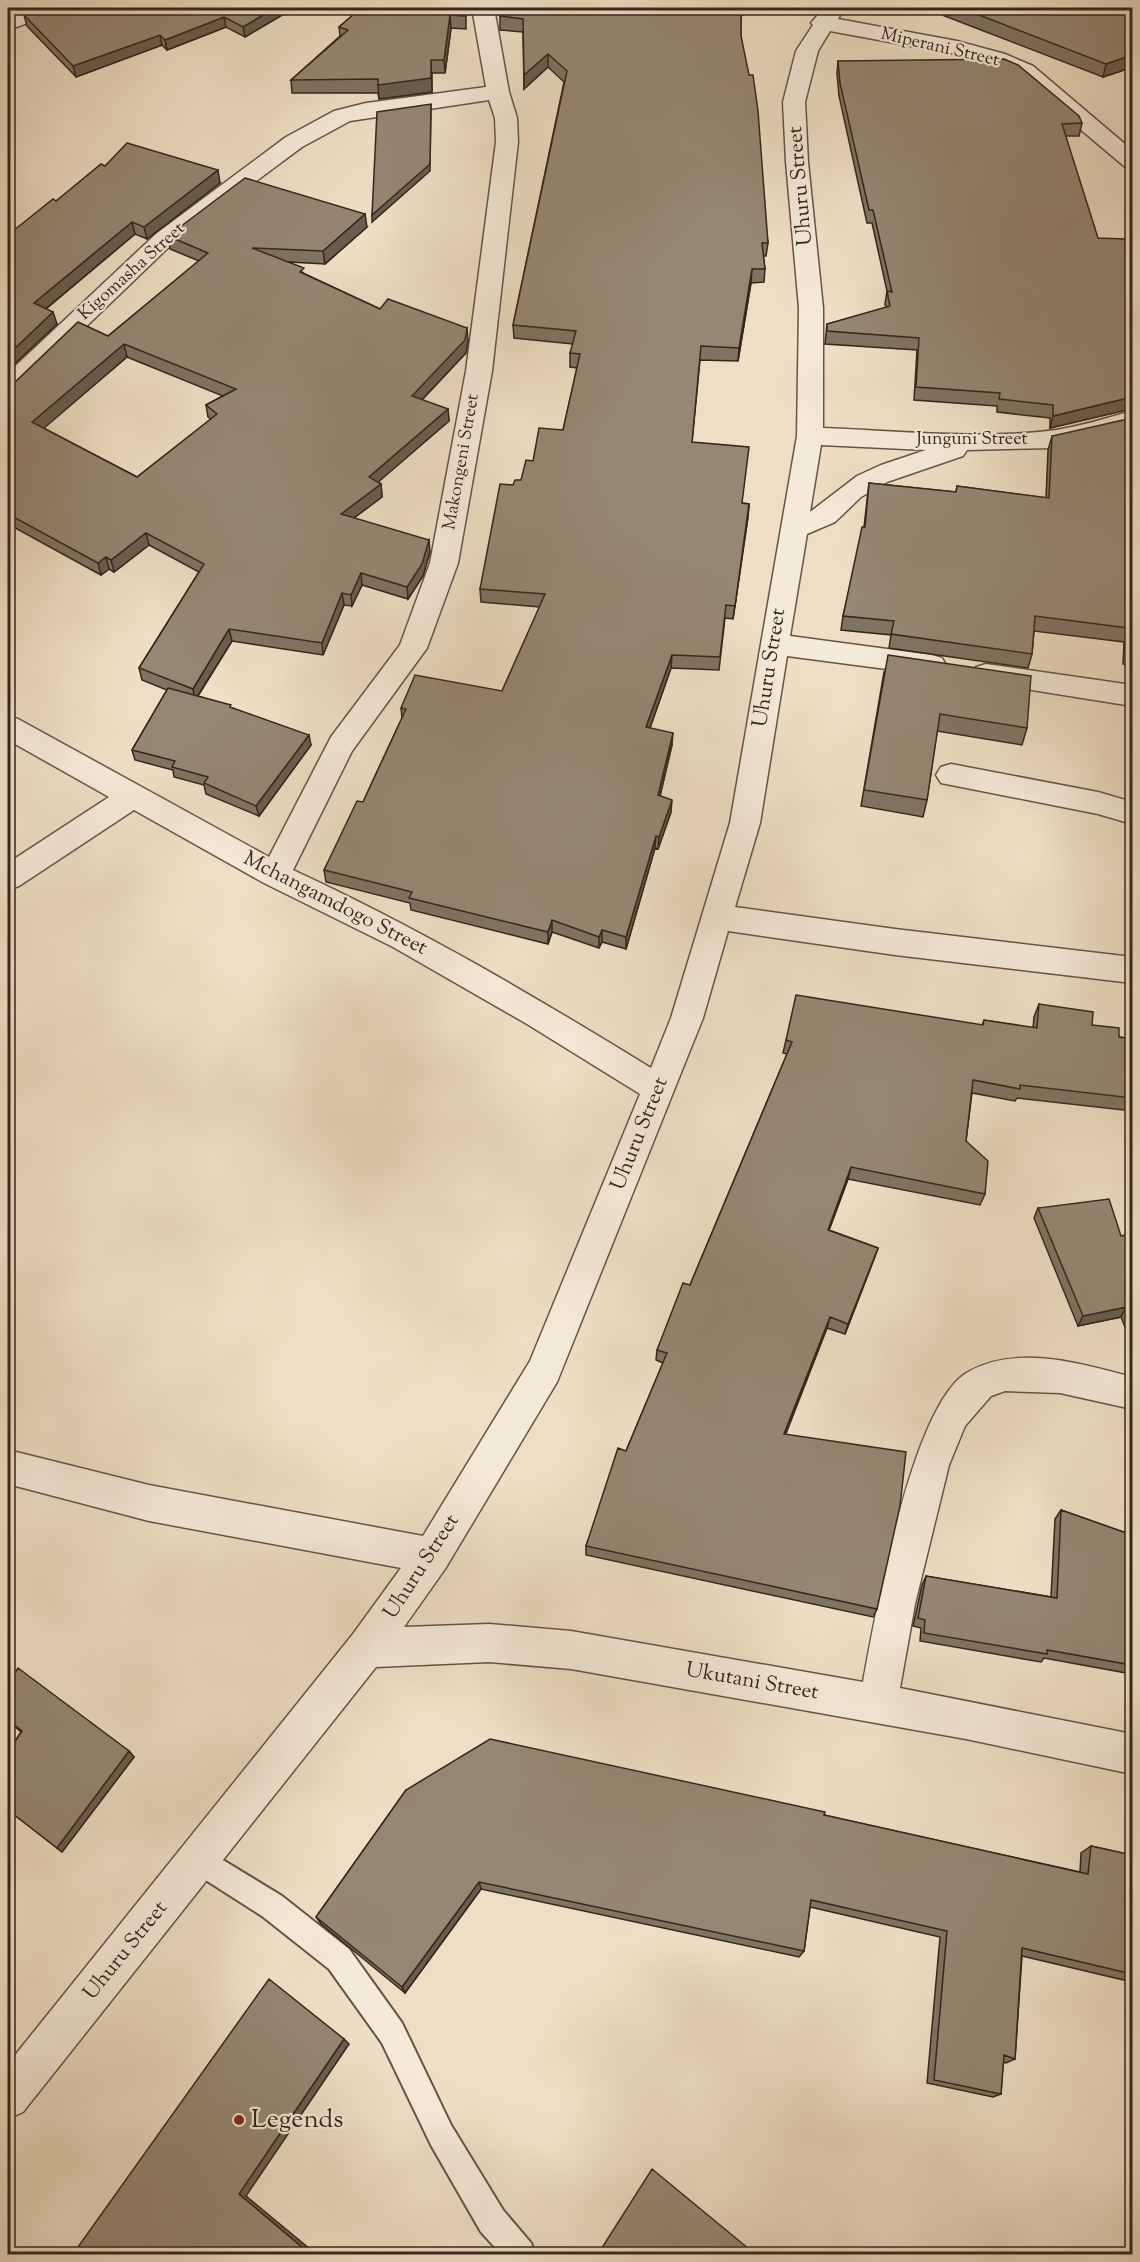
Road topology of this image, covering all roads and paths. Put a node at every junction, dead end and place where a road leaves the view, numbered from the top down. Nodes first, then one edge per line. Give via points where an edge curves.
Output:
1 (48, 8) edge
2 (483, 8) edge
3 (828, 16) edge
4 (8, 24) edge
5 (498, 92) junction
6 (1132, 161) edge
7 (8, 387) edge
8 (1132, 420) edge
9 (810, 436) junction
10 (981, 441) junction
11 (794, 528) junction
12 (774, 644) junction
13 (1132, 696) edge
14 (8, 727) edge
15 (951, 775) dead end
16 (134, 796) junction
17 (1132, 813) edge
18 (275, 875) junction
19 (8, 878) edge
20 (717, 917) junction
21 (1132, 970) edge
22 (658, 1089) junction
23 (1132, 1393) edge
24 (8, 1467) edge
25 (432, 1556) junction
26 (367, 1648) junction
27 (878, 1704) junction
28 (1132, 1754) edge
29 (200, 1860) junction
30 (10, 2087) edge
31 (520, 2254) edge

1 - 4 street
2 - 5 street, Makongeni Street
3 - 6 street, Miperani Street via 997,59 1025,71
3 - 9 street, Uhuru Street via 807,51 794,102 811,308
5 - 7 street, Kigomasha Street via 366,110 342,116 294,142 165,238
5 - 18 street, Makongeni Street via 506,118 507,142 478,372 444,563 413,648 341,745
8 - 10 street, Junguni Street via 1045,440
9 - 10 street, Junguni Street
9 - 11 street, Uhuru Street
10 - 11 street via 872,479 815,522
11 - 12 street, Uhuru Street
12 - 13 street
12 - 20 street, Uhuru Street via 745,823
14 - 16 street, Mchangamdogo Street
15 - 17 street
16 - 18 street, Mchangamdogo Street
16 - 19 street
18 - 22 street, Mchangamdogo Street via 404,938
20 - 21 street
20 - 22 street, Uhuru Street via 687,1018
22 - 25 street, Uhuru Street via 544,1370
23 - 27 street via 1060,1377 1005,1375 979,1384 951,1414 932,1465 899,1592
24 - 25 street via 149,1503
25 - 26 street, Uhuru Street
26 - 27 street, Ukutani Street via 489,1643 571,1650
26 - 29 street, Uhuru Street
27 - 28 street, Ukutani Street
29 - 30 street, Uhuru Street
29 - 31 lane via 272,1906 339,1959 392,2033 441,2135 492,2221

